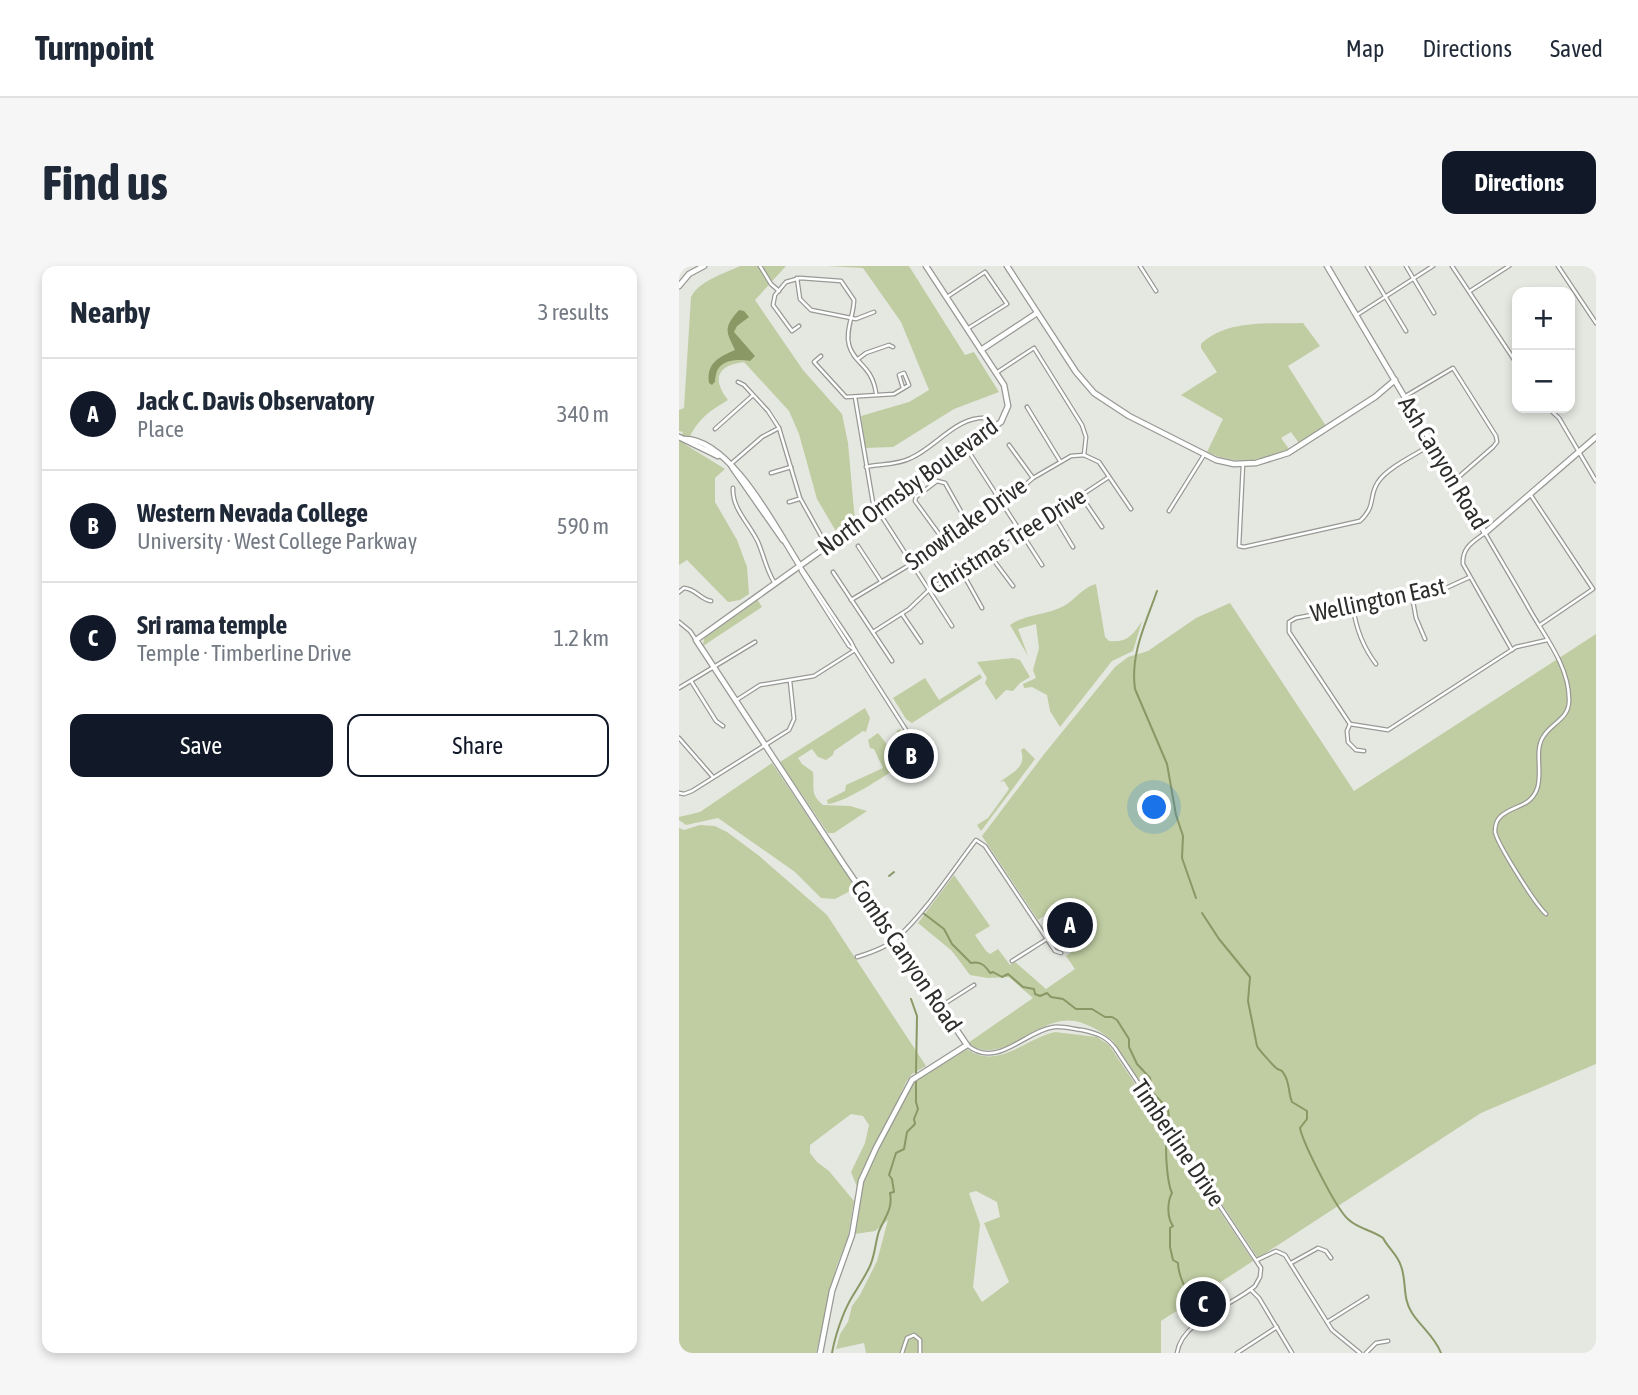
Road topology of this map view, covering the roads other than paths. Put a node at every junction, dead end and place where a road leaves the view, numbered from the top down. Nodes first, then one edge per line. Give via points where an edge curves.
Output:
1 (704, 266) edge
2 (760, 266) edge
3 (926, 266) edge
4 (1007, 266) edge
5 (1140, 266) edge
6 (1327, 266) edge
7 (1367, 266) edge
8 (1406, 266) edge
9 (1433, 266) edge
10 (1452, 266) edge
11 (1509, 266) edge
12 (1558, 266) edge
13 (797, 278) junction
14 (1414, 278) junction
15 (679, 286) edge
16 (779, 291) junction
17 (1156, 291) dead end
18 (1470, 292) junction
19 (1385, 296) junction
20 (947, 298) junction
21 (874, 312) dead end
22 (1037, 313) junction
23 (1434, 313) dead end
24 (1357, 315) junction
25 (852, 318) junction
26 (1596, 323) edge
27 (799, 326) dead end
28 (967, 329) junction
29 (1406, 331) dead end
30 (893, 347) dead end
31 (981, 350) junction
32 (821, 356) dead end
33 (1512, 356) edge
34 (858, 359) junction
35 (996, 373) junction
36 (1395, 380) junction
37 (738, 382) dead end
38 (903, 388) dead end
39 (876, 393) junction
40 (754, 395) junction
41 (856, 397) junction
42 (1404, 397) junction
43 (1027, 407) dead end
44 (1554, 413) edge
45 (989, 418) dead end
46 (779, 428) junction
47 (715, 429) dead end
48 (1596, 437) edge
49 (682, 438) edge
50 (1432, 444) junction
51 (1009, 445) dead end
52 (967, 449) junction
53 (1578, 453) junction
54 (1203, 455) junction
55 (1084, 456) junction
56 (1060, 461) junction
57 (1243, 464) junction
58 (731, 466) junction
59 (791, 467) junction
60 (866, 467) junction
61 (771, 473) dead end
62 (1110, 477) junction
63 (1033, 478) junction
64 (1454, 481) junction
65 (1596, 481) edge
66 (733, 488) dead end
67 (1530, 494) junction
68 (1081, 496) junction
69 (800, 498) junction
70 (789, 502) dead end
71 (1004, 505) junction
72 (1132, 509) dead end
73 (1169, 510) dead end
74 (877, 512) junction
75 (1053, 514) junction
76 (967, 522) junction
77 (1102, 527) dead end
78 (1020, 530) junction
79 (1485, 533) junction
80 (942, 538) junction
81 (826, 543) junction
82 (858, 546) dead end
83 (1073, 547) dead end
84 (989, 554) junction
85 (911, 564) junction
86 (1042, 565) dead end
87 (800, 566) junction
88 (833, 572) dead end
89 (962, 572) junction
90 (1470, 577) junction
91 (881, 581) junction
92 (775, 583) junction
93 (1013, 586) dead end
94 (928, 590) junction
95 (679, 592) edge
96 (1412, 596) junction
97 (851, 600) junction
98 (711, 601) dead end
99 (1353, 607) junction
100 (982, 608) dead end
101 (902, 614) junction
102 (679, 622) edge
103 (952, 626) dead end
104 (1539, 626) junction
105 (873, 632) junction
106 (1425, 639) dead end
107 (696, 640) junction
108 (1547, 640) junction
109 (755, 642) dead end
110 (921, 642) dead end
111 (855, 650) junction
112 (1512, 650) junction
113 (892, 662) dead end
114 (1376, 664) dead end
115 (713, 667) junction
116 (691, 681) junction
117 (790, 681) junction
118 (679, 688) edge
119 (735, 701) junction
120 (1350, 724) junction
121 (723, 726) dead end
122 (679, 738) edge
123 (915, 744) dead end
124 (765, 747) junction
125 (1364, 751) dead end
126 (713, 776) junction
127 (679, 793) edge
128 (1546, 914) dead end
129 (1047, 939) junction
130 (895, 940) junction
131 (1061, 953) dead end
132 (857, 957) dead end
133 (1012, 961) dead end
134 (974, 985) dead end
135 (941, 1006) junction
136 (967, 1045) junction
137 (1331, 1258) dead end
138 (1257, 1260) junction
139 (1290, 1263) junction
140 (1251, 1290) junction
141 (1367, 1297) dead end
142 (1327, 1322) junction
143 (1277, 1328) junction
144 (1388, 1341) dead end
145 (820, 1353) edge
146 (902, 1353) edge
147 (921, 1353) edge
148 (1177, 1353) edge
149 (1237, 1353) edge
150 (1292, 1353) edge
151 (1360, 1353) edge
152 (1366, 1353) edge

1 - 15 street
2 - 16 street
3 - 20 street, North Ormsby Boulevard
4 - 22 street
5 - 17 street
6 - 24 street, Ash Canyon Road
7 - 19 street
8 - 14 street
9 - 14 street
10 - 18 street
11 - 18 street
12 - 26 street
13 - 16 street
13 - 25 street via 800,299 807,307
13 - 25 street via 841,281 854,300
14 - 19 street
14 - 23 street
16 - 27 street via 773,305 792,331
18 - 33 street
19 - 24 street
19 - 29 street
20 - 28 street, North Ormsby Boulevard
20 - 28 street via 985,272 1007,304
21 - 25 street
22 - 31 street
22 - 54 street via 1094,393 1116,410
24 - 36 street, Ash Canyon Road
25 - 34 street via 848,344
28 - 31 street, North Ormsby Boulevard
30 - 34 street
31 - 35 street, North Ormsby Boulevard
32 - 41 street via 814,362 839,392
34 - 39 street via 873,378
35 - 52 street, North Ormsby Boulevard via 1006,391 1007,411 994,430
35 - 55 street via 1034,348 1082,425
36 - 42 street, Ash Canyon Road
36 - 57 street via 1288,453
37 - 40 street
38 - 39 street via 894,394
39 - 41 street
40 - 46 street
40 - 47 street
41 - 60 street
42 - 50 street, Ash Canyon Road
42 - 64 street via 1453,368 1496,436 1496,445
43 - 56 street
44 - 53 street
45 - 60 street via 965,421 908,460
46 - 58 street
46 - 59 street
48 - 53 street
49 - 58 street
50 - 57 street via 1384,475 1369,512 1360,521 1244,547 1239,546
50 - 64 street, Ash Canyon Road
51 - 63 street
52 - 71 street
52 - 74 street, North Ormsby Boulevard
53 - 65 street
53 - 67 street
54 - 57 street
54 - 73 street
55 - 56 street, Snowflake Drive
55 - 62 street via 1099,462
56 - 63 street, Snowflake Drive
58 - 87 street
59 - 61 street
59 - 69 street
60 - 74 street
62 - 68 street, Christmas Tree Drive
62 - 72 street
63 - 71 street, Snowflake Drive
64 - 79 street, Ash Canyon Road
66 - 92 street via 735,504
67 - 79 street
67 - 104 street via 1593,589
68 - 75 street, Christmas Tree Drive
68 - 77 street
69 - 70 street
69 - 81 street
71 - 76 street, Snowflake Drive
71 - 78 street
74 - 81 street, North Ormsby Boulevard
74 - 85 street
75 - 78 street, Christmas Tree Drive
75 - 83 street
76 - 80 street, Snowflake Drive
76 - 80 street via 945,484 937,481 915,501
78 - 84 street, Christmas Tree Drive
78 - 86 street
79 - 90 street via 1464,553 1463,564
79 - 104 street, Ash Canyon Road
80 - 85 street, Snowflake Drive
81 - 87 street, North Ormsby Boulevard
82 - 91 street
84 - 89 street, Christmas Tree Drive
84 - 93 street
85 - 91 street, Snowflake Drive
85 - 94 street
87 - 92 street, North Ormsby Boulevard
87 - 111 street
88 - 97 street
89 - 94 street, Christmas Tree Drive
89 - 100 street
90 - 96 street, Wellington East
90 - 112 street
91 - 97 street, Snowflake Drive
92 - 107 street, North Ormsby Boulevard
94 - 101 street, Christmas Tree Drive
94 - 103 street
95 - 98 street via 687,588
96 - 99 street, Wellington East
96 - 106 street
97 - 105 street
99 - 114 street via 1365,650
99 - 120 street, Wellington East via 1296,618 1288,625
101 - 105 street, Christmas Tree Drive
101 - 110 street
102 - 107 street
104 - 108 street, Ash Canyon Road
105 - 113 street
107 - 115 street, Combs Canyon Road
108 - 112 street
108 - 128 street, Ash Canyon Road via 1568,686 1569,708 1542,738 1541,775 1534,796 1501,816 1495,831
109 - 115 street
111 - 117 street via 814,676
111 - 123 street
112 - 120 street via 1391,729
115 - 116 street
115 - 119 street, Combs Canyon Road
116 - 118 street
116 - 121 street
117 - 119 street via 759,685
117 - 124 street via 793,723
119 - 124 street, Combs Canyon Road
120 - 125 street via 1348,742
122 - 126 street
124 - 126 street
124 - 130 street, Combs Canyon Road
126 - 127 street via 692,791
129 - 130 street via 991,854 976,840
129 - 131 street
129 - 133 street
130 - 132 street
130 - 135 street, Combs Canyon Road
134 - 135 street
135 - 136 street, Combs Canyon Road
136 - 138 street, Timberline Drive via 991,1053 1055,1027 1107,1039
136 - 145 street, Combs Canyon Road via 912,1080 876,1148 861,1181 852,1235 832,1291
137 - 139 street via 1318,1248
138 - 139 street via 1276,1251
138 - 140 street via 1260,1277
139 - 142 street
140 - 143 street
140 - 148 street via 1191,1329 1181,1338
141 - 142 street
142 - 151 street
143 - 149 street
143 - 150 street
144 - 152 street
146 - 147 street via 910,1336 918,1336

